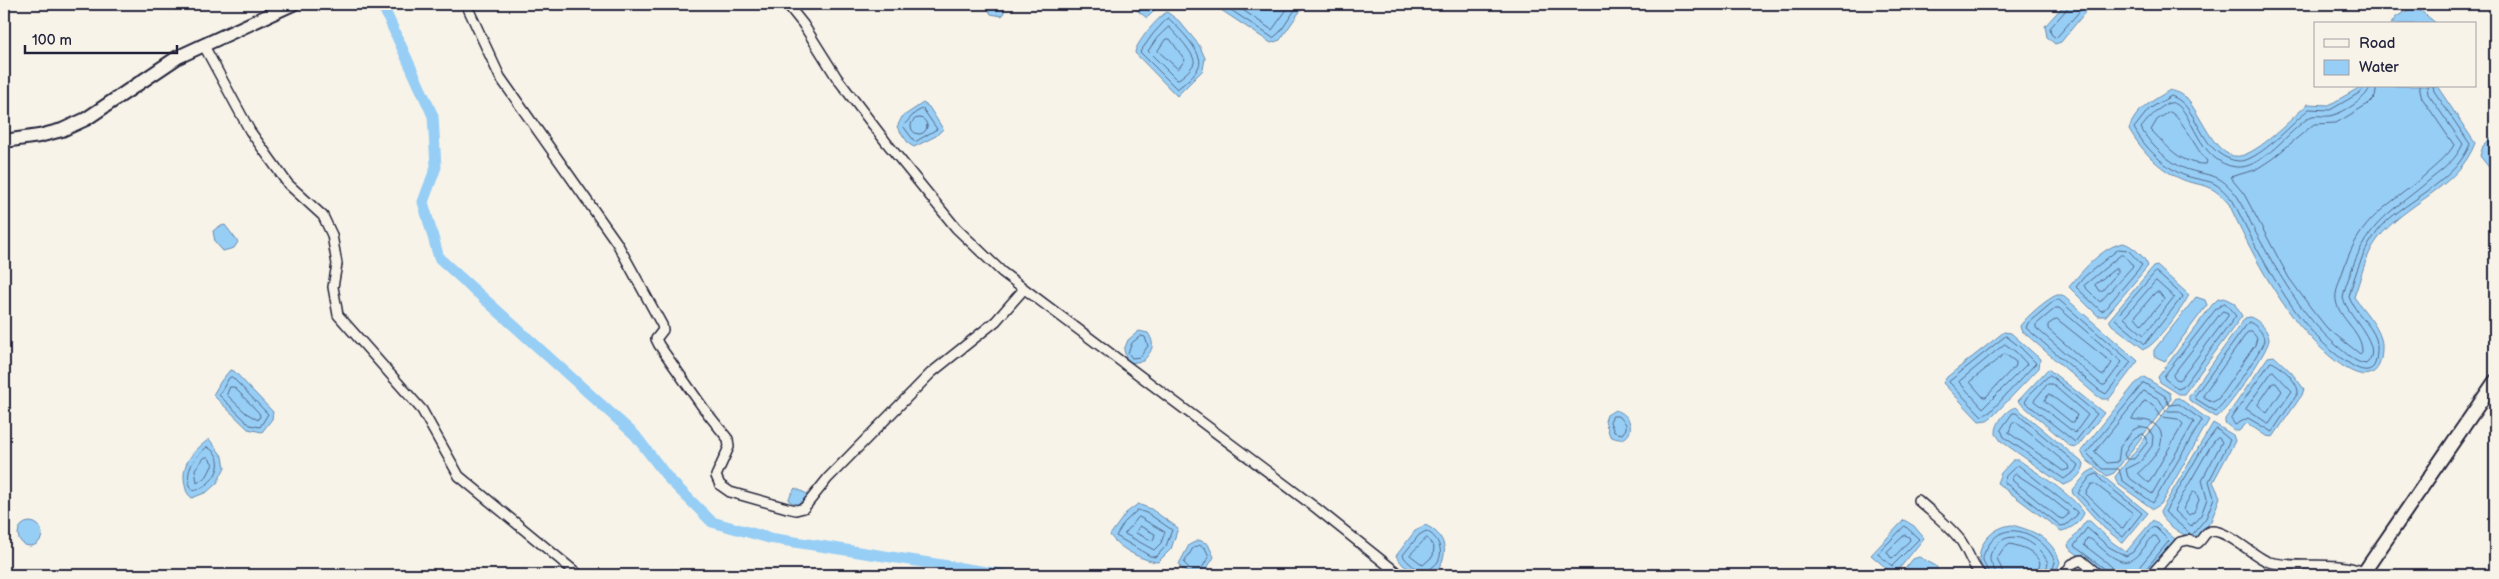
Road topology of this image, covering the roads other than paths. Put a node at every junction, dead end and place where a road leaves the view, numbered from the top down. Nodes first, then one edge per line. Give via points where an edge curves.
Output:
1 (293, 4) edge
2 (466, 4) edge
3 (787, 4) edge
4 (204, 44) junction
5 (4, 141) edge
6 (1024, 289) junction
7 (2495, 381) edge
8 (1918, 500) dead end
9 (2363, 574) edge
10 (579, 575) edge
11 (1400, 575) edge
12 (1981, 575) edge
13 (2064, 575) edge
14 (2099, 575) edge
15 (2151, 575) edge

1 - 4 street
2 - 6 street via 500,77 617,243 662,325 663,330 656,339 659,346 728,438 729,446 716,476 720,486 730,492 796,510 804,508 828,478 931,373 996,322
3 - 6 street via 837,78 956,228
4 - 5 street via 78,122 39,136
4 - 10 street via 250,131 288,184 322,216 332,235 338,264 333,287 338,315 422,410 459,476
6 - 11 street
7 - 9 street
8 - 12 street via 1954,532 1971,564
9 - 15 street via 2348,566 2266,562 2214,531 2208,532 2198,543 2180,542
13 - 14 street via 2072,564 2081,560

